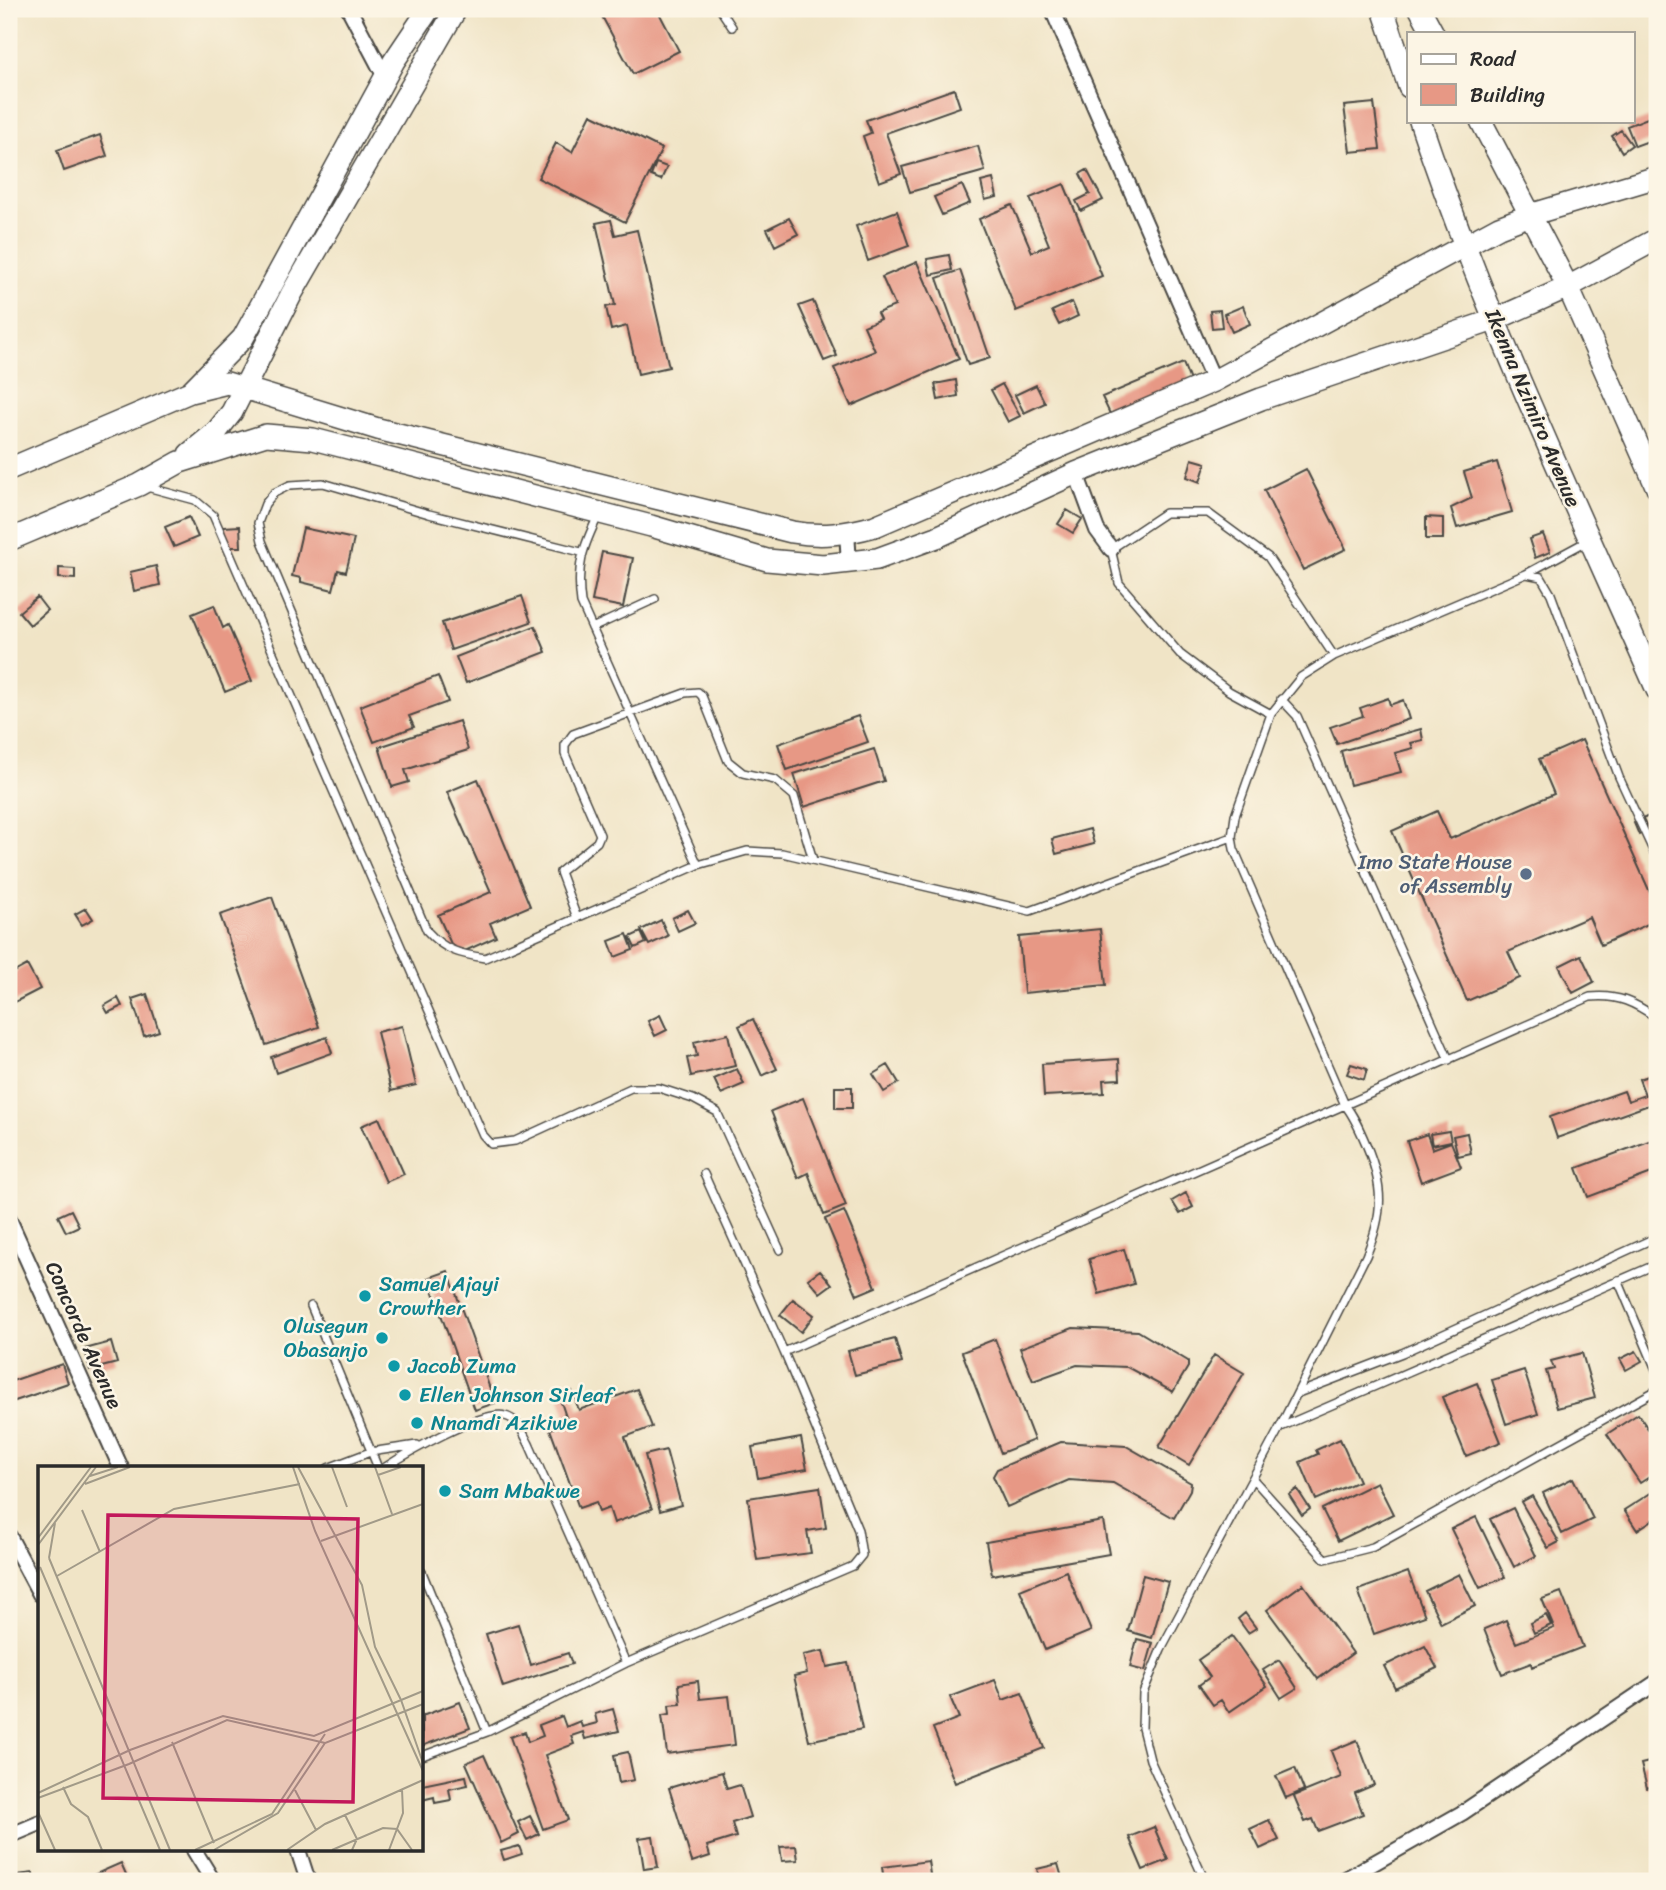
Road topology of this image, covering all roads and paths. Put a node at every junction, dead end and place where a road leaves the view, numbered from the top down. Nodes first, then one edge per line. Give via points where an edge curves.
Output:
1 (349, 9) edge
2 (429, 9) edge
3 (456, 9) edge
4 (720, 9) edge
5 (1052, 9) edge
6 (1383, 9) edge
7 (1420, 9) edge
8 (732, 27) dead end
9 (1432, 32) edge
10 (385, 77) junction
11 (1407, 81) edge
12 (1420, 122) edge
13 (1483, 122) edge
14 (1657, 177) edge
15 (1533, 214) junction
16 (1657, 239) edge
17 (1462, 244) junction
18 (1568, 287) junction
19 (1494, 320) junction
20 (1214, 381) junction
21 (246, 388) junction
22 (190, 392) junction
23 (180, 462) junction
24 (9, 469) edge
25 (1076, 473) junction
26 (139, 485) junction
27 (1657, 488) edge
28 (600, 513) junction
29 (847, 533) junction
30 (9, 540) edge
31 (1590, 540) junction
32 (1111, 549) junction
33 (581, 552) junction
34 (849, 562) junction
35 (1526, 574) junction
36 (655, 599) dead end
37 (592, 628) junction
38 (1334, 656) junction
39 (1657, 690) edge
40 (1280, 699) junction
41 (629, 712) junction
42 (1270, 714) junction
43 (1232, 837) junction
44 (1657, 859) edge
45 (813, 860) junction
46 (698, 865) junction
47 (577, 918) junction
48 (1657, 1018) edge
49 (1449, 1060) junction
50 (1345, 1105) junction
51 (704, 1174) dead end
52 (9, 1219) edge
53 (1657, 1237) edge
54 (780, 1250) dead end
55 (1657, 1264) edge
56 (1618, 1280) junction
57 (311, 1306) dead end
58 (784, 1352) junction
59 (1657, 1372) edge
60 (1657, 1390) edge
61 (1297, 1393) junction
62 (1280, 1427) junction
63 (421, 1444) junction
64 (370, 1452) junction
65 (120, 1466) edge
66 (333, 1466) edge
67 (377, 1466) edge
68 (387, 1466) edge
69 (1252, 1479) junction
70 (9, 1536) edge
71 (424, 1578) edge
72 (38, 1590) edge
73 (626, 1664) junction
74 (1657, 1682) edge
75 (487, 1732) junction
76 (424, 1755) edge
77 (38, 1824) edge
78 (9, 1836) edge
79 (195, 1852) edge
80 (299, 1852) edge
81 (213, 1881) edge
82 (308, 1881) edge
83 (1205, 1881) edge
84 (1342, 1881) edge

1 - 10 street
2 - 10 street
3 - 21 street via 292,293
4 - 8 lane
5 - 20 street
6 - 11 street
7 - 9 street
10 - 22 street via 243,338
12 - 17 street, Ikenna Nzimiro Avenue
13 - 15 street
14 - 15 street
15 - 17 street
15 - 18 street
16 - 18 street
17 - 19 street, Ikenna Nzimiro Avenue
17 - 20 street
18 - 19 street
18 - 27 street
19 - 25 street via 1261,399
19 - 31 street, Ikenna Nzimiro Avenue
20 - 29 street via 875,526
21 - 22 street via 227,383
21 - 23 street via 217,431
21 - 29 street via 377,429 792,532
22 - 24 street
23 - 26 street
23 - 28 street via 255,438 313,439
25 - 32 street via 1097,530
25 - 34 street via 937,537 877,559
26 - 30 street
26 - 54 lane via 195,500 213,515 483,1135 491,1144 515,1141 631,1088 659,1088 693,1099 717,1112
28 - 33 lane
28 - 34 street via 766,560 823,565
29 - 34 street
31 - 35 lane
31 - 39 street, Ikenna Nzimiro Avenue
32 - 38 lane via 1165,513 1208,513 1268,557
32 - 42 lane via 1119,583 1180,654 1229,691
33 - 37 lane via 579,595
33 - 47 lane via 323,482 290,485 274,493 258,523 427,932 442,947 458,954 485,957
35 - 38 lane
35 - 44 lane via 1541,577 1551,594 1619,777
36 - 37 lane
37 - 41 lane
38 - 40 lane via 1301,677
40 - 42 lane
40 - 49 lane via 1297,716
41 - 45 lane via 698,692 728,761 743,773 775,780 794,796
41 - 46 lane
41 - 47 lane via 573,734 565,745 600,835 560,872
42 - 43 lane
43 - 45 lane via 1030,911
43 - 50 lane
45 - 46 lane via 747,851
46 - 47 lane
48 - 49 lane via 1631,1001 1590,996
49 - 50 lane
50 - 58 lane
50 - 61 lane via 1378,1172 1380,1212 1366,1256
51 - 58 lane
52 - 65 street, Concorde Avenue
53 - 61 lane via 1402,1353
55 - 56 lane
56 - 59 lane
56 - 62 lane
57 - 64 lane
58 - 73 lane via 858,1530 862,1555 853,1566
60 - 69 lane via 1373,1547 1325,1559
61 - 62 lane
62 - 69 lane
63 - 64 lane
63 - 68 lane
63 - 73 lane via 502,1415 521,1428
64 - 66 lane
64 - 67 lane
69 - 83 lane via 1161,1649 1143,1693 1142,1728 1150,1760
70 - 72 street
71 - 75 lane
73 - 75 lane
74 - 84 street via 1462,1813
75 - 76 lane
77 - 78 street
79 - 81 street
80 - 82 street

